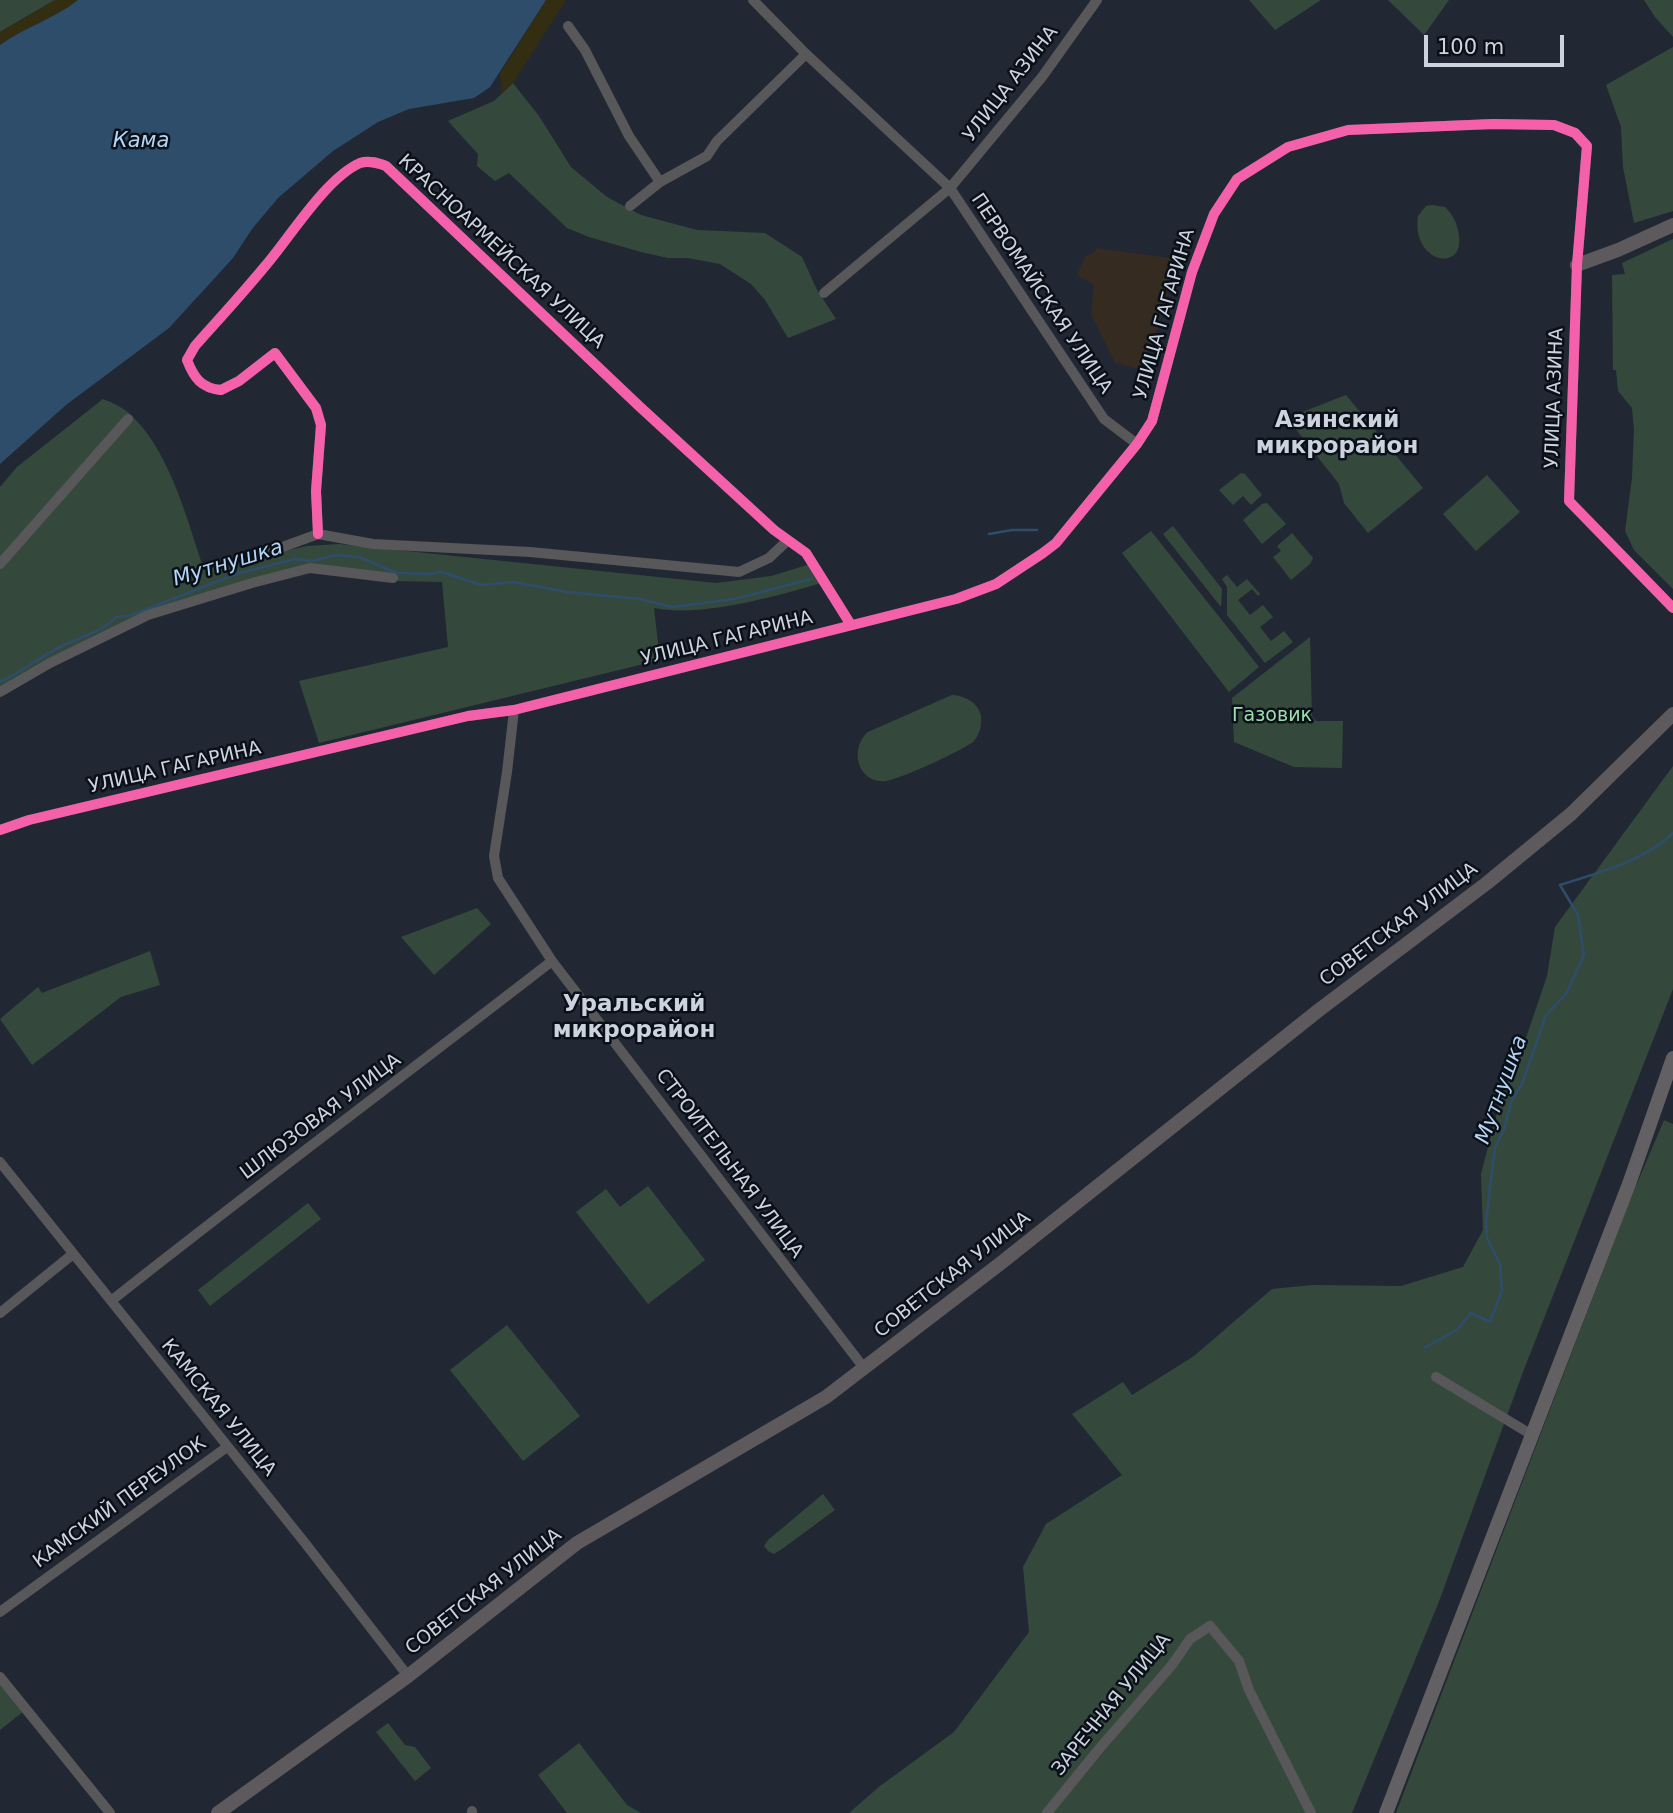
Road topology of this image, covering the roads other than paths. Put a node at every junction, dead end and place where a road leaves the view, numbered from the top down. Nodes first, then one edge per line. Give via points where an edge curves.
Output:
1 (753, 0) edge
2 (1097, 0) edge
3 (568, 26) dead end
4 (806, 54) junction
5 (1587, 146) joint
6 (660, 182) junction
7 (950, 188) junction
8 (630, 206) dead end
9 (1673, 225) edge
10 (1577, 265) junction
11 (824, 293) dead end
12 (128, 419) dead end
13 (1137, 444) junction
14 (318, 534) junction
15 (788, 540) junction
16 (269, 552) dead end
17 (0, 565) edge
18 (393, 578) dead end
19 (1673, 608) edge
20 (851, 625) junction
21 (0, 692) edge
22 (514, 710) junction
23 (1673, 714) edge
24 (0, 830) edge
25 (552, 961) junction
26 (1673, 1058) edge
27 (0, 1163) edge
28 (73, 1254) junction
29 (111, 1301) junction
30 (0, 1313) edge
31 (864, 1368) junction
32 (1436, 1377) dead end
33 (1532, 1435) junction
34 (227, 1447) junction
35 (0, 1612) edge
36 (408, 1676) junction
37 (0, 1677) edge
38 (110, 1813) edge
39 (218, 1813) edge
40 (1047, 1813) edge
41 (1311, 1813) edge
42 (1386, 1813) edge

1 - 4 street, ПЕРВОМАЙСКАЯ УЛИЦА
2 - 7 street, УЛИЦА АЗИНА via 1042,77
3 - 6 street
4 - 6 street via 707,156
4 - 7 street, ПЕРВОМАЙСКАЯ УЛИЦА
5 - 10 street, УЛИЦА АЗИНА
5 - 13 street, УЛИЦА ГАГАРИНА via 1575,133 1554,125 1348,130 1288,147 1237,179 1213,214 1192,272 1152,421
6 - 8 street
7 - 11 street, ПЕРВОМАЙСКАЯ УЛИЦА
7 - 13 street, ПЕРВОМАЙСКАЯ УЛИЦА via 1104,418
9 - 10 main road
10 - 19 street, УЛИЦА АЗИНА via 1569,502
12 - 17 street
13 - 20 street, УЛИЦА ГАГАРИНА via 1056,543 996,584 956,599
14 - 15 street via 373,544 530,552 739,572 769,558
14 - 15 street, КРАСНОАРМЕЙСКАЯ УЛИЦА via 321,425 316,408 275,353 221,390 203,386 187,360 322,195 343,174 362,162 374,162 403,181 573,345
14 - 16 street
15 - 20 street via 806,553
18 - 21 street via 310,568 252,583 148,615
20 - 22 street, УЛИЦА ГАГАРИНА
22 - 24 street, УЛИЦА ГАГАРИНА via 468,716
22 - 25 street, СТРОИТЕЛЬНАЯ УЛИЦА via 494,856 498,878
23 - 31 main road, СОВЕТСКАЯ УЛИЦА via 1571,814 1508,865
25 - 29 street, ШЛЮЗОВАЯ УЛИЦА
25 - 31 street, СТРОИТЕЛЬНАЯ УЛИЦА
26 - 33 main road
27 - 28 street, КАМСКАЯ УЛИЦА
28 - 29 street, КАМСКАЯ УЛИЦА
28 - 30 street
29 - 34 street, КАМСКАЯ УЛИЦА
31 - 36 main road, СОВЕТСКАЯ УЛИЦА via 810,1407 577,1543
32 - 33 street
33 - 42 main road
34 - 35 street, КАМСКИЙ ПЕРЕУЛОК
34 - 36 street, КАМСКАЯ УЛИЦА
36 - 39 main road, СОВЕТСКАЯ УЛИЦА
37 - 38 street
40 - 41 street, ЗАРЕЧНАЯ УЛИЦА via 1189,1639 1210,1626 1239,1661

